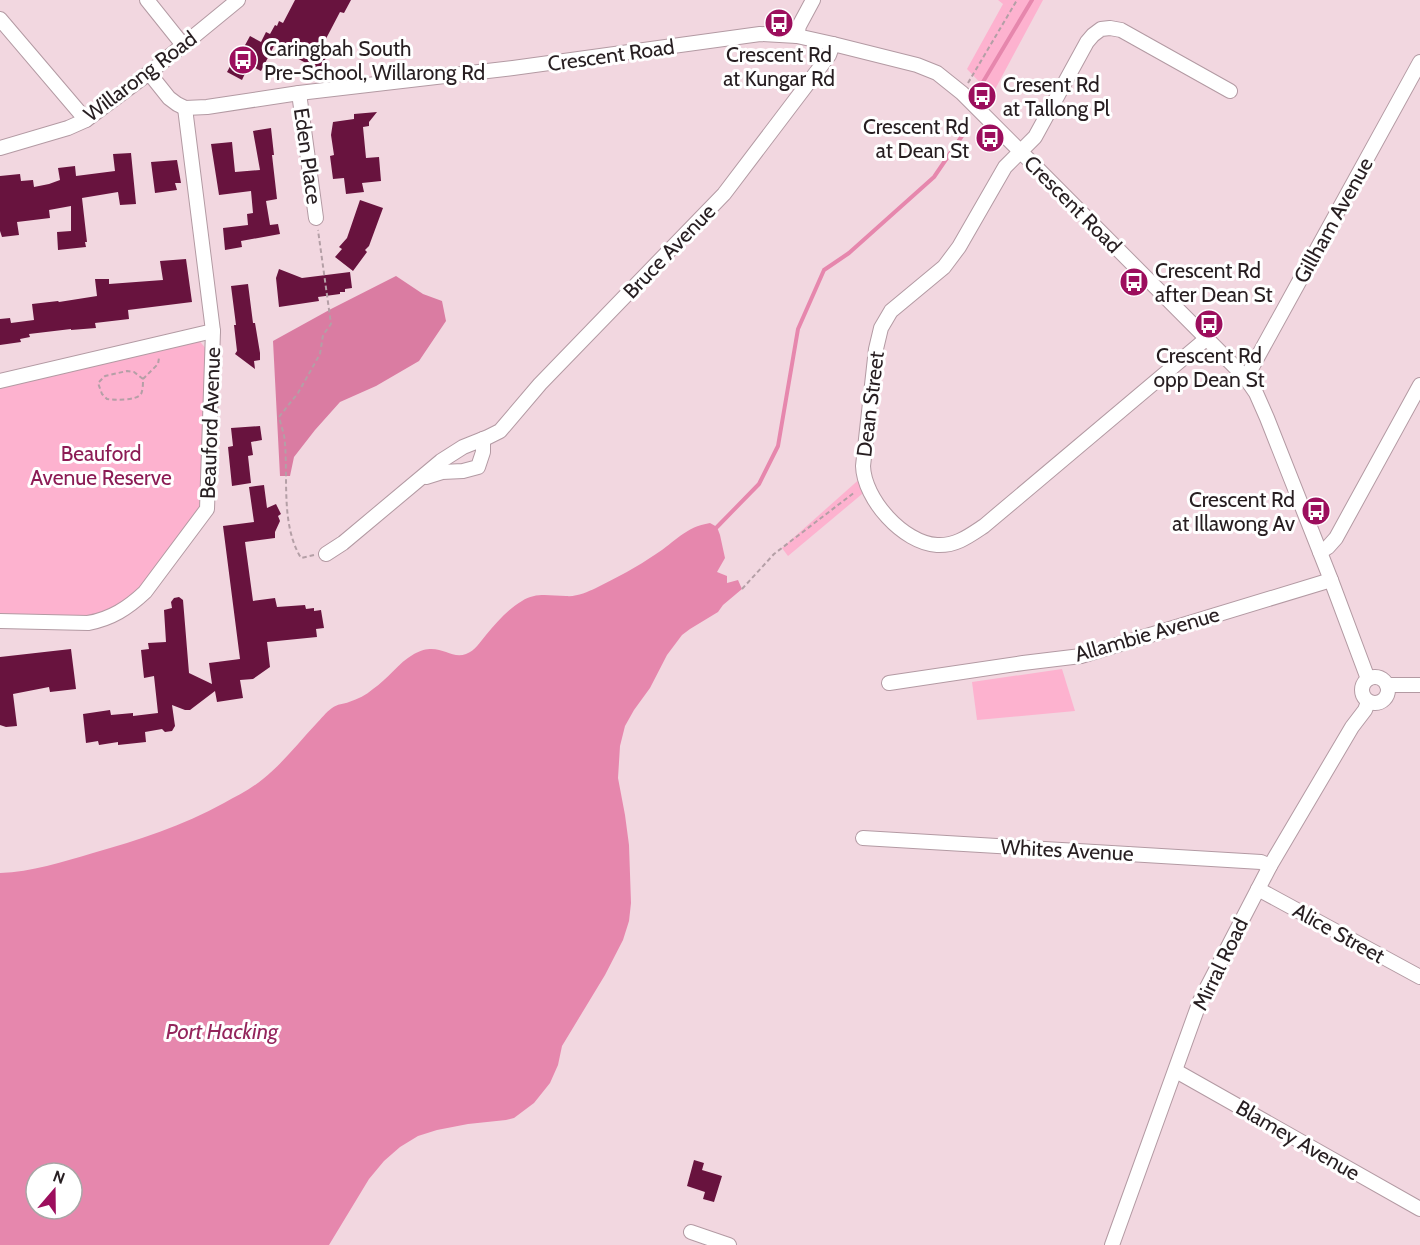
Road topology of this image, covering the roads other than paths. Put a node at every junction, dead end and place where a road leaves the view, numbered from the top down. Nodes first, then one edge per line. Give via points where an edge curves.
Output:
1 (147, 0) edge
2 (238, 0) edge
3 (813, 0) edge
4 (0, 18) edge
5 (797, 36) junction
6 (833, 44) junction
7 (183, 45) junction
8 (1420, 62) edge
9 (149, 73) junction
10 (1230, 91) dead end
11 (299, 93) junction
12 (185, 108) junction
13 (86, 120) junction
14 (0, 148) edge
15 (1020, 151) junction
16 (316, 218) road end
17 (213, 331) junction
18 (1206, 339) junction
19 (1245, 377) junction
20 (0, 381) edge
21 (1420, 385) edge
22 (483, 439) junction
23 (421, 478) junction
24 (1320, 552) junction
25 (326, 554) road end
26 (1331, 580) junction
27 (0, 621) edge
28 (1368, 679) junction
29 (889, 682) dead end
30 (1387, 685) junction
31 (1420, 685) edge
32 (1368, 702) junction
33 (863, 838) dead end
34 (1270, 866) junction
35 (1258, 889) junction
36 (1420, 977) edge
37 (1176, 1071) junction
38 (1420, 1209) edge
39 (691, 1232) dead end
40 (729, 1245) edge
41 (1112, 1245) edge

1 - 7 street
2 - 7 street, Willarong Road
3 - 5 street
4 - 13 street
5 - 6 street, Crescent Road
5 - 11 street, Crescent Road via 760,34
6 - 15 street, Crescent Road via 937,73
6 - 22 street, Bruce Avenue via 822,65 724,194 540,384 500,431
7 - 9 street, Willarong Road
8 - 19 street, Gillham Avenue
9 - 12 street via 169,98
9 - 13 street, Willarong Road
10 - 15 street, Dean Street via 1121,30 1101,29 1087,42 1035,137
11 - 12 street, Crescent Road
11 - 16 street, Eden Place
12 - 17 street, Beauford Avenue
13 - 14 street, Willarong Road
15 - 18 street, Crescent Road
15 - 18 street, Dean Street via 1005,167 944,267 891,311 881,328 863,476 878,505 897,525 910,536 936,545 966,539
17 - 20 street, Beauford Avenue
17 - 27 street, Beauford Avenue via 207,509 145,592 119,613 88,623
18 - 19 street, Crescent Road
19 - 24 street, Crescent Road via 1267,418
21 - 24 street via 1336,538
22 - 23 street, Bruce Avenue via 462,447
22 - 23 street, Bruce Avenue via 477,467
23 - 25 street, Bruce Avenue
24 - 26 street, Crescent Road
26 - 28 street, Crescent Road
26 - 29 street, Allambie Avenue via 1081,656
28 - 30 street via 1379,678
28 - 32 street via 1362,695
30 - 31 street
30 - 32 street via 1384,700
32 - 34 street, Mirral Road
33 - 34 street, Whites Avenue via 1261,862
34 - 35 street, Mirral Road
35 - 36 street, Alice Street
35 - 37 street, Mirral Road via 1200,1001
37 - 38 street, Blamey Avenue
37 - 41 street, Mirral Road
39 - 40 street

